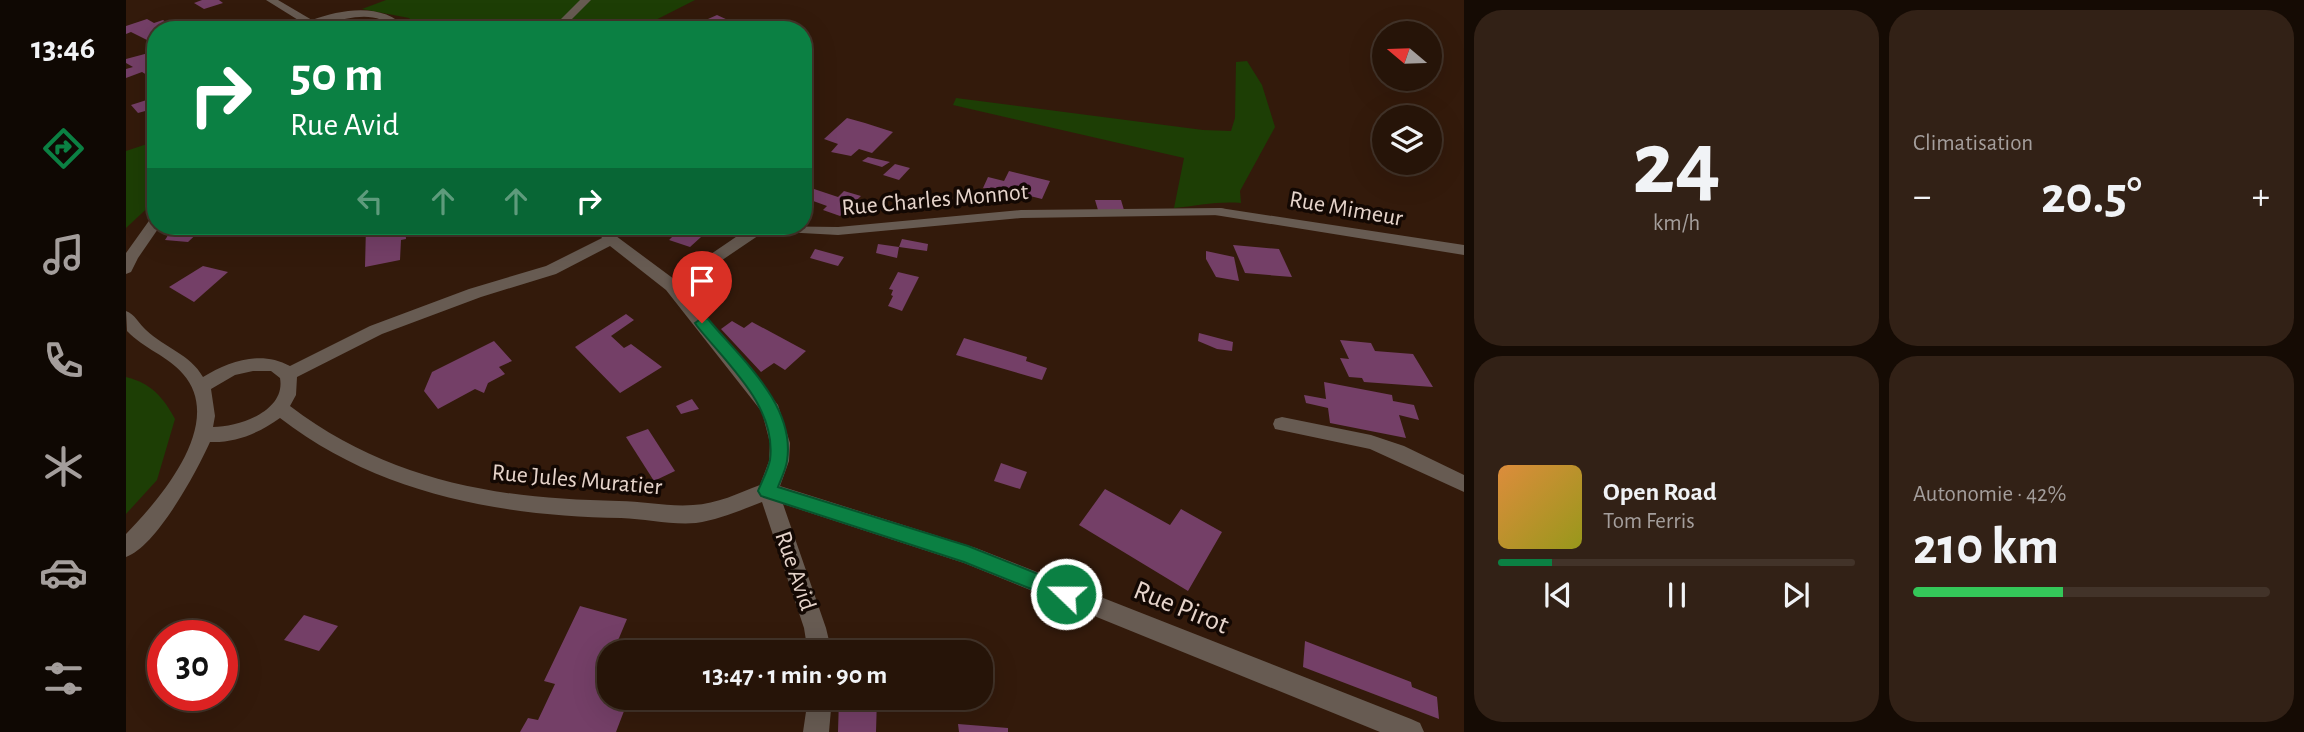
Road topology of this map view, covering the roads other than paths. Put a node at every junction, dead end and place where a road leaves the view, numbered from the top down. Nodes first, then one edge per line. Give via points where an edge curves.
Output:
1 (271, 0) edge
2 (586, 0) edge
3 (307, 21) edge
4 (317, 21) edge
5 (396, 21) edge
6 (564, 21) edge
7 (1220, 212) joint
8 (812, 230) edge
9 (147, 234) edge
10 (602, 235) edge
11 (610, 235) edge
12 (748, 235) edge
13 (1464, 250) edge
14 (126, 269) edge
15 (672, 286) junction
16 (126, 317) edge
17 (289, 374) junction
18 (200, 387) junction
19 (280, 408) junction
20 (1282, 424) dead end
21 (202, 433) junction
22 (1464, 484) edge
23 (768, 491) junction
24 (126, 548) edge
25 (817, 640) edge
26 (819, 710) edge
27 (816, 732) edge
28 (1411, 732) edge

1 - 3 street
2 - 6 street
4 - 5 street via 376,14
7 - 8 street, Rue Charles Monnot via 1021,214 838,232
7 - 13 street, Rue Mimeur
9 - 14 street
10 - 17 street via 551,270 376,330
11 - 15 street
12 - 15 street, Rue Charles Monnot
15 - 23 street via 771,410 780,443
16 - 18 street via 146,341 179,359
17 - 18 street via 280,367 254,364 221,374
17 - 19 street via 289,395
18 - 21 street via 205,408
19 - 21 street via 248,429
19 - 23 street, Rue Jules Muratier via 324,440 364,461 410,479 500,501 682,515 716,510
20 - 22 street via 1371,442
21 - 24 street via 186,476 169,502
23 - 25 street, Rue Avid
23 - 28 street, Rue Pirot via 968,555
26 - 27 street

